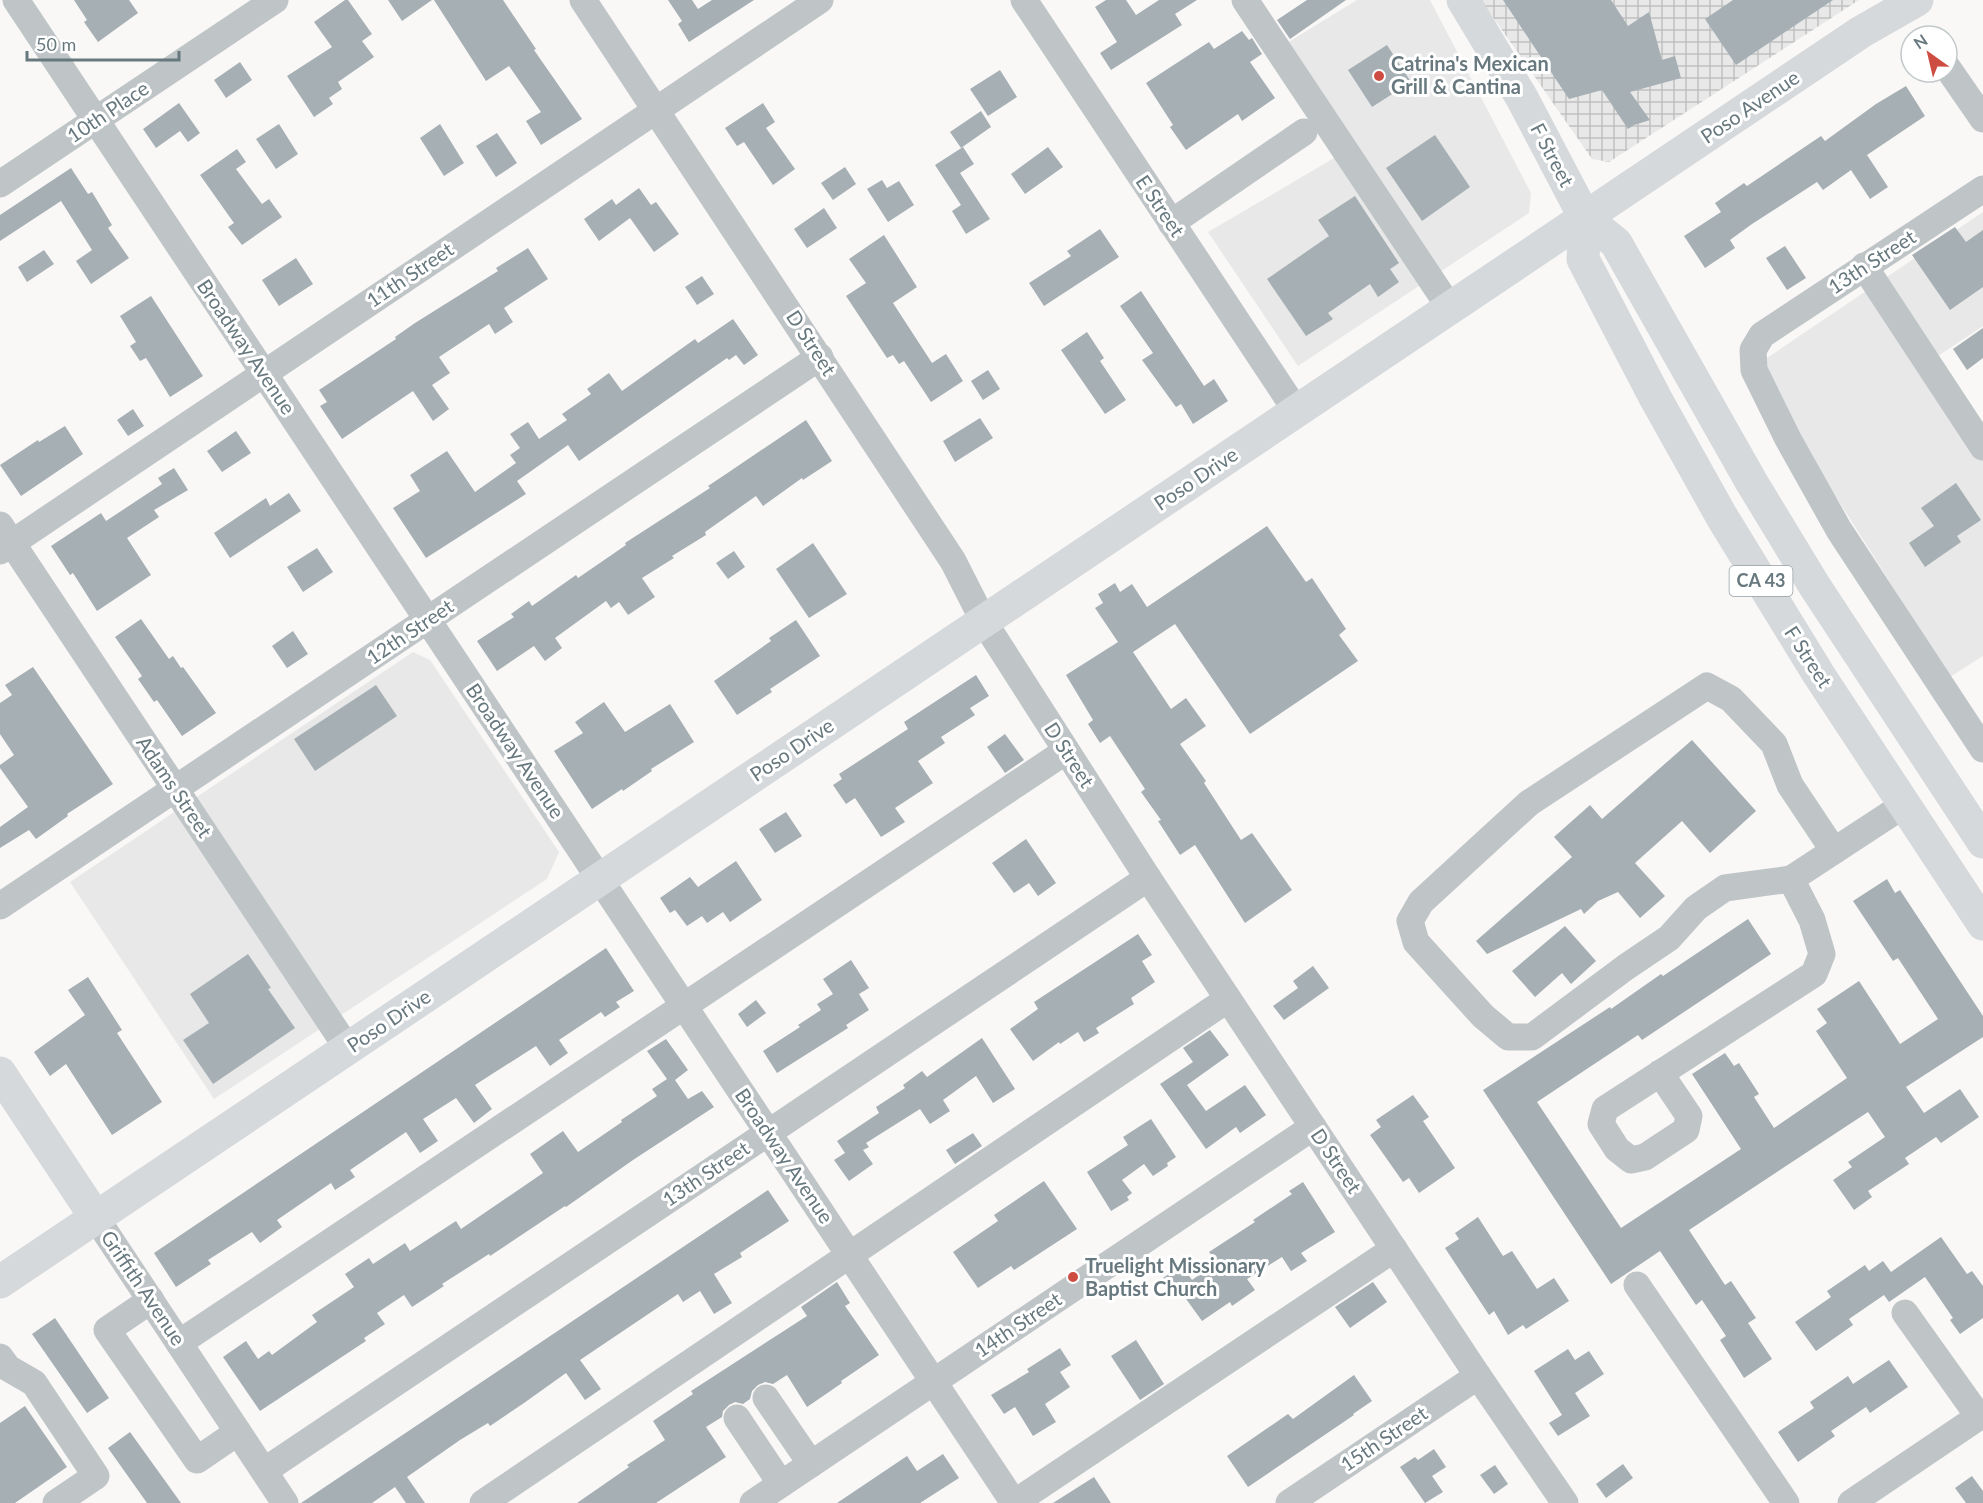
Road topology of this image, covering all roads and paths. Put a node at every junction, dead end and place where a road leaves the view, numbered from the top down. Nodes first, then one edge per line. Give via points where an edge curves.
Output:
1 (16, 0) edge
2 (275, 0) edge
3 (583, 0) edge
4 (820, 0) edge
5 (1024, 0) edge
6 (1245, 0) edge
7 (1463, 0) edge
8 (1917, 0) edge
9 (1959, 84) edge
10 (656, 110) junction
11 (1983, 119) edge
12 (96, 120) junction
13 (1304, 132) dead end
14 (0, 184) edge
15 (1983, 189) edge
16 (1585, 218) junction
17 (1171, 223) junction
18 (1864, 266) junction
19 (1450, 308) junction
20 (820, 357) junction
21 (264, 374) junction
22 (1297, 412) junction
23 (1983, 447) edge
24 (4, 539) edge
25 (428, 620) junction
26 (984, 622) junction
27 (1983, 749) edge
28 (1066, 751) junction
29 (176, 789) junction
30 (1904, 805) junction
31 (1983, 843) edge
32 (1834, 851) junction
33 (1148, 878) junction
34 (600, 879) junction
35 (1791, 879) junction
36 (0, 906) edge
37 (1983, 924) edge
38 (1228, 999) junction
39 (684, 1006) junction
40 (348, 1049) junction
41 (0, 1073) edge
42 (1660, 1073) dead end
43 (1313, 1127) junction
44 (768, 1132) junction
45 (96, 1218) junction
46 (1394, 1249) junction
47 (849, 1255) junction
48 (0, 1282) edge
49 (1637, 1285) dead end
50 (151, 1300) junction
51 (1905, 1313) dead end
52 (179, 1343) junction
53 (0, 1357) edge
54 (1478, 1376) junction
55 (933, 1382) junction
56 (766, 1398) dead end
57 (1981, 1415) edge
58 (736, 1418) dead end
59 (238, 1431) junction
60 (811, 1464) junction
61 (264, 1471) junction
62 (781, 1484) junction
63 (1559, 1501) edge
64 (56, 1503) edge
65 (285, 1503) edge
66 (483, 1503) edge
67 (753, 1503) edge
68 (1014, 1503) edge
69 (1289, 1503) edge
70 (1786, 1503) edge
71 (1851, 1503) edge

1 - 12 street, Broadway Avenue
2 - 12 street, 10th Place
3 - 10 street, D Street
4 - 10 street, 11th Street
5 - 17 street, E Street
6 - 19 street
7 - 16 main road, F Street / CA 43 via 1522,98
8 - 16 main road, Poso Avenue via 1862,32
9 - 11 street
10 - 20 street, D Street
10 - 21 street, 11th Street
12 - 14 street, 10th Place
12 - 21 street, Broadway Avenue
13 - 17 street
15 - 18 street, 13th Street
16 - 19 main road, Poso Drive
16 - 30 main road, F Street / CA 43 via 1583,259 1656,399 1784,619
16 - 31 main road, F Street / CA 43 via 1616,243 1814,585
17 - 22 street, E Street
18 - 23 street
18 - 27 street, 13th Street via 1762,335 1754,350 1754,370 1839,530
19 - 22 main road, Poso Drive
20 - 25 street, 12th Street
20 - 26 street, D Street via 953,561
21 - 24 street, 11th Street
21 - 25 street, Broadway Avenue
22 - 26 main road, Poso Drive
24 - 29 street, Adams Street
25 - 29 street, 12th Street
25 - 34 street, Broadway Avenue
26 - 28 street, D Street
26 - 34 main road, Poso Drive
28 - 33 street, D Street
28 - 39 street
29 - 36 street, 12th Street
29 - 40 street, Adams Street
30 - 32 street
30 - 37 main road, F Street / CA 43
32 - 35 street
32 - 35 street via 1790,785 1774,744 1731,699 1707,686 1529,802 1421,902 1410,921 1416,942 1483,1016 1508,1037 1532,1037 1669,938 1696,908 1725,888
33 - 38 street, D Street
33 - 44 street, 13th Street
34 - 39 street, Broadway Avenue
34 - 40 main road, Poso Drive
35 - 42 street via 1812,920 1822,954 1814,974
38 - 43 street, D Street
38 - 47 street
39 - 44 street, Broadway Avenue
39 - 52 street
40 - 45 main road, Poso Drive
41 - 45 main road, Griffith Avenue
43 - 46 street, D Street
43 - 55 street, 14th Street
44 - 47 street, Broadway Avenue
44 - 61 street, 13th Street
45 - 48 main road, Poso Drive
45 - 50 street, Griffith Avenue
46 - 54 street, D Street
46 - 68 street
47 - 55 street, Broadway Avenue
47 - 66 street
49 - 70 street
50 - 52 street, Griffith Avenue
50 - 59 street via 107,1330 197,1460
51 - 57 street
52 - 59 street, Griffith Avenue
53 - 64 street via 8,1368 34,1383 96,1476
54 - 63 street, D Street
54 - 69 street, 15th Street
55 - 60 street, 14th Street
55 - 68 street, Broadway Avenue
56 - 60 street
57 - 71 street
58 - 62 street
59 - 61 street, Griffith Avenue
60 - 62 street, 14th Street
61 - 65 street, Griffith Avenue
62 - 67 street, 14th Street

